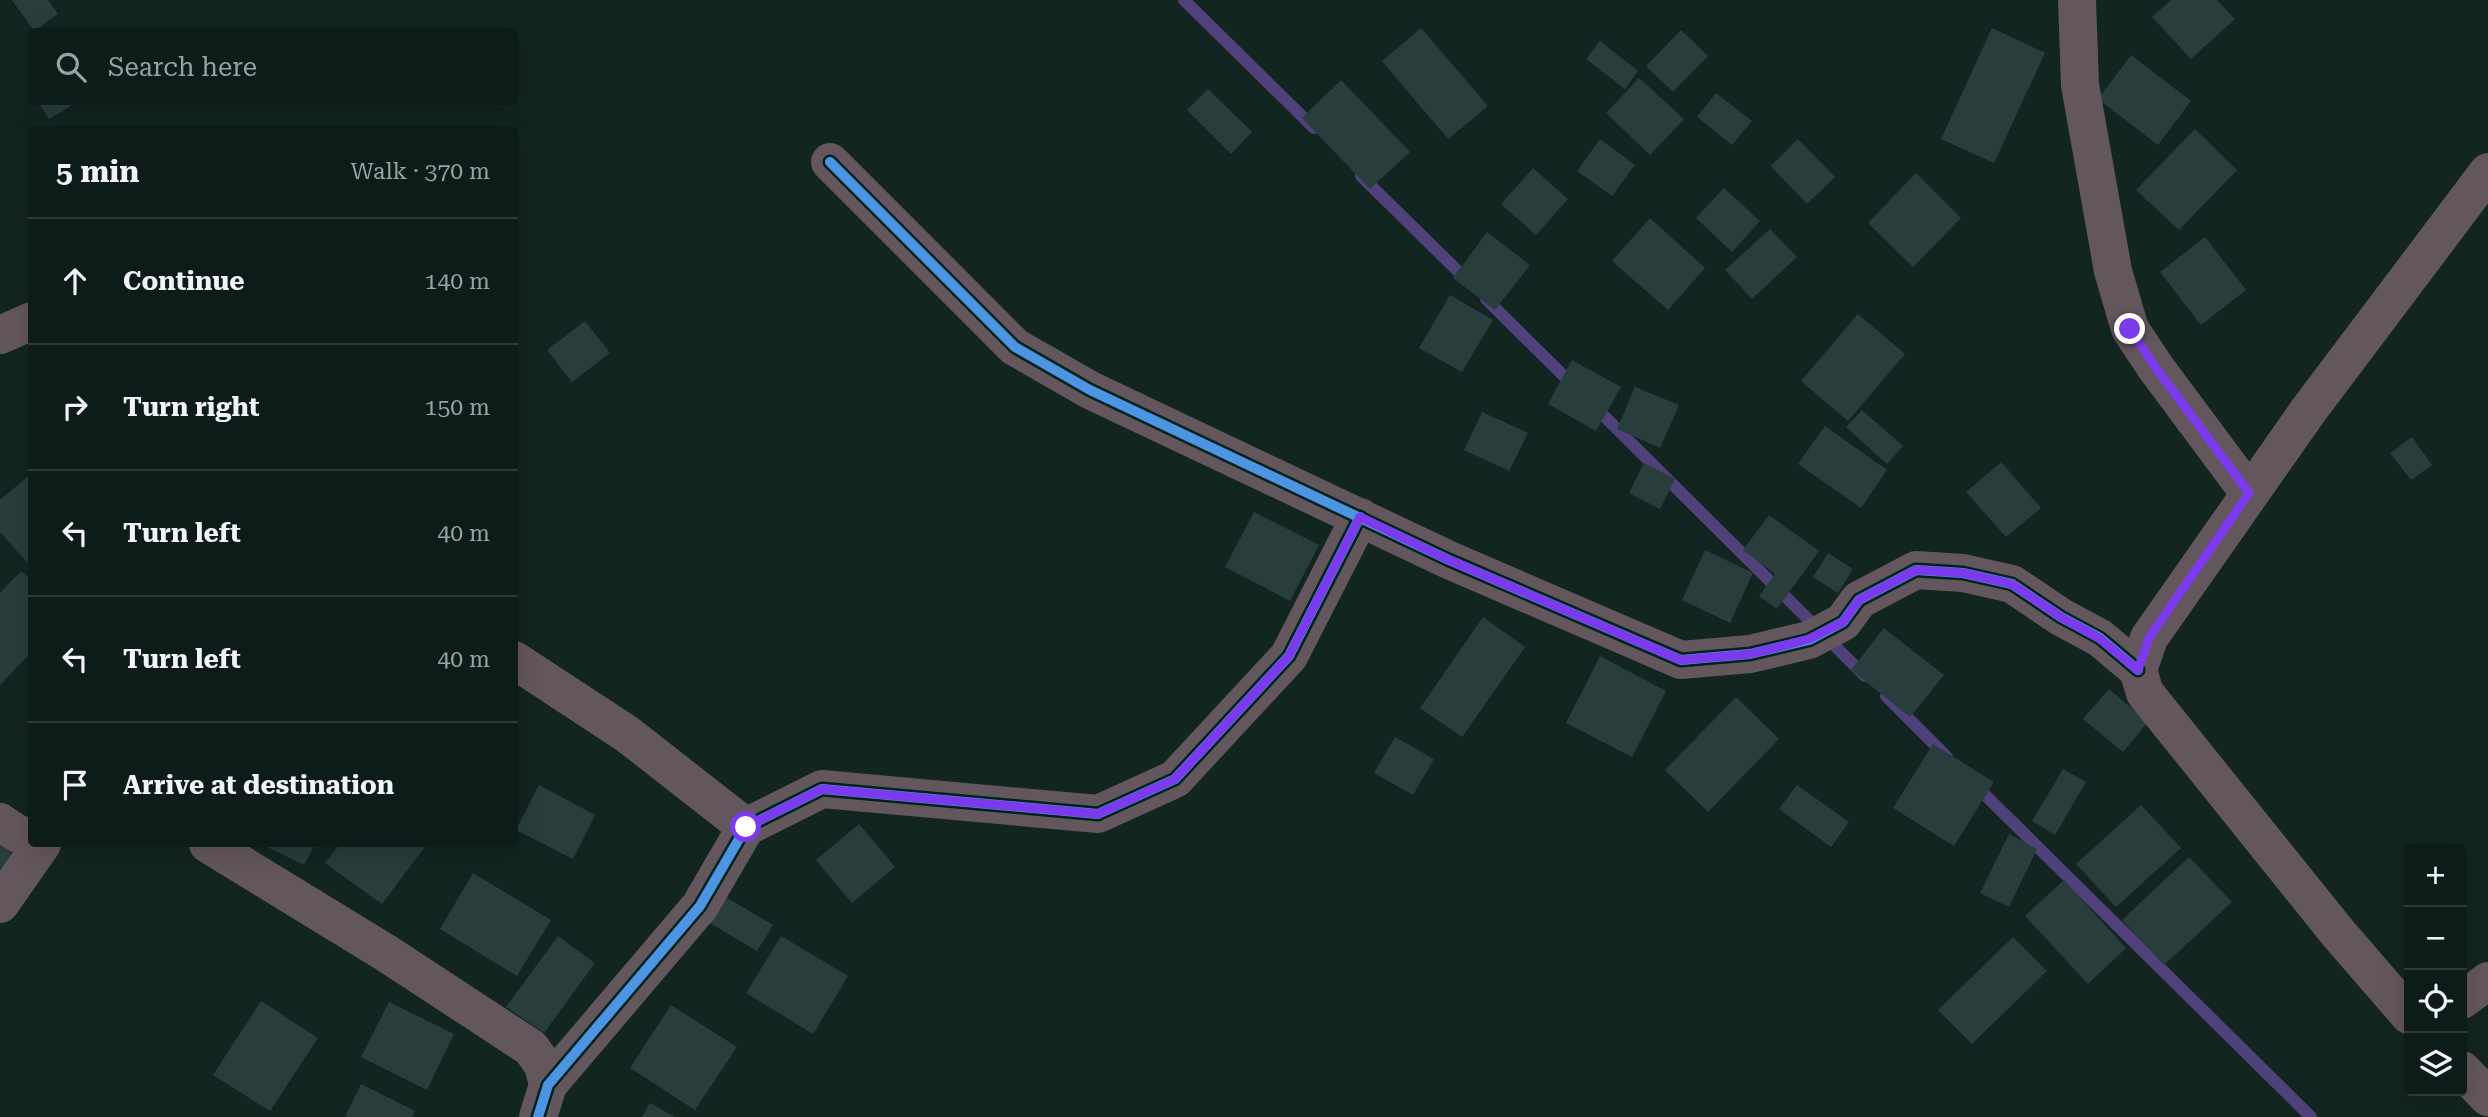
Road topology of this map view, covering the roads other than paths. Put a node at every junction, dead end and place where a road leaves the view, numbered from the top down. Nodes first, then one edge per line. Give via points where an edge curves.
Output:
1 (2077, 0) edge
2 (830, 162) dead end
3 (2488, 172) edge
4 (28, 323) edge
5 (0, 335) edge
6 (2249, 493) junction
7 (1360, 517) junction
8 (518, 663) edge
9 (2138, 670) junction
10 (746, 827) junction
11 (23, 834) edge
12 (213, 847) edge
13 (9, 890) edge
14 (2488, 981) edge
15 (2467, 996) edge
16 (2404, 1009) edge
17 (2467, 1075) edge
18 (2488, 1097) edge
19 (543, 1101) edge

1 - 6 street via 2081,85 2113,271 2130,329
2 - 7 street via 1015,347 1090,390
3 - 6 street
4 - 5 street
6 - 9 street via 2149,638
7 - 9 street via 1681,660 1751,654 1809,639 1843,622 1859,600 1916,570 1963,573 2012,584 2099,638
7 - 10 street via 1289,656 1175,779 1098,814 822,789
8 - 10 street via 627,734
9 - 16 street via 2145,693
10 - 19 street via 700,906
11 - 13 street
12 - 19 street via 531,1048 543,1065
14 - 15 street
17 - 18 street

